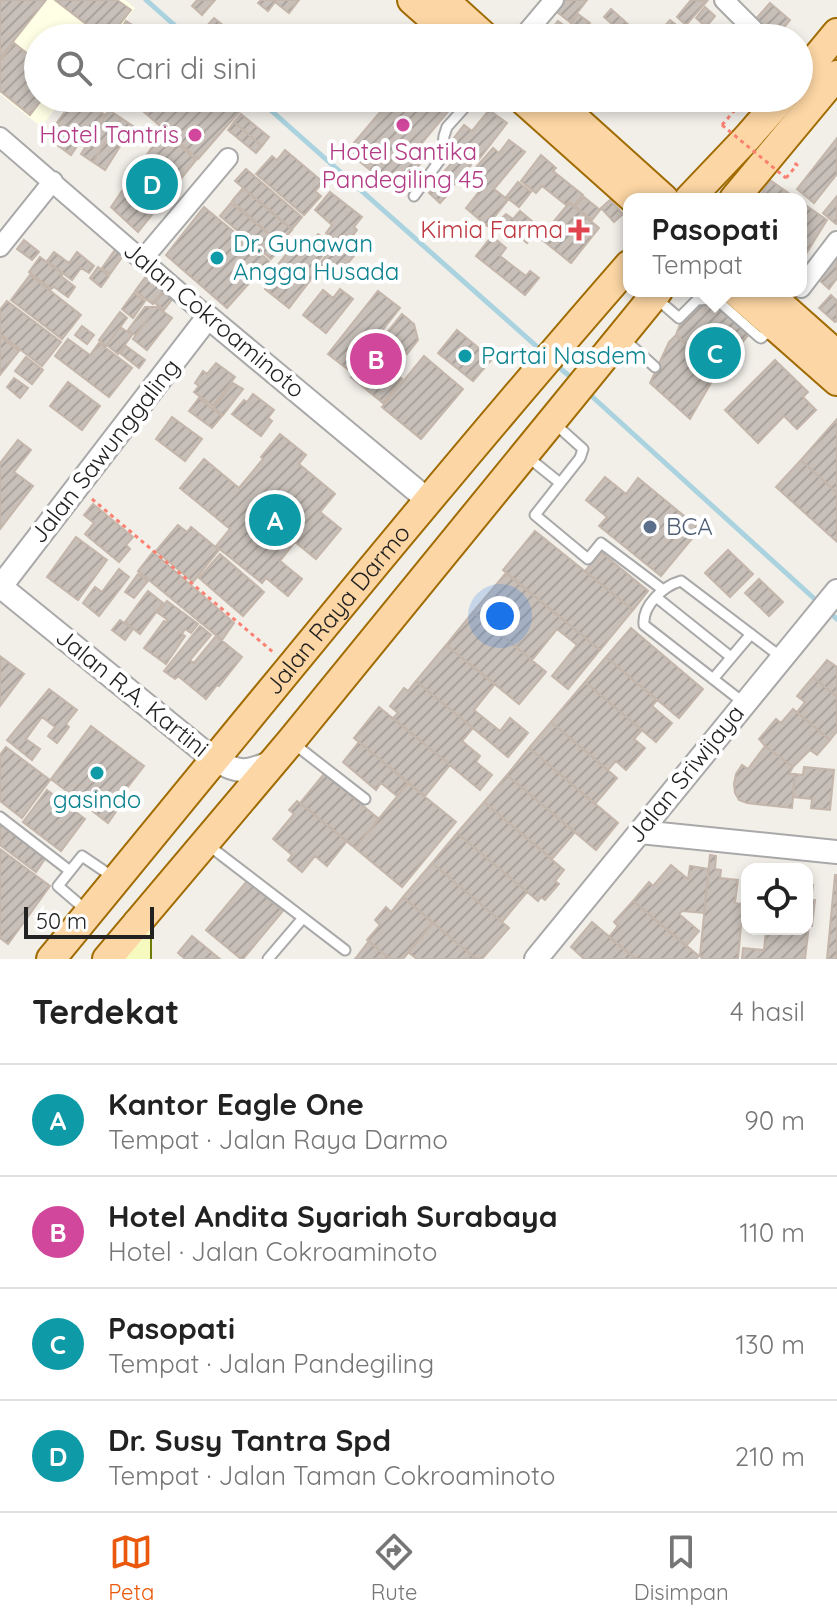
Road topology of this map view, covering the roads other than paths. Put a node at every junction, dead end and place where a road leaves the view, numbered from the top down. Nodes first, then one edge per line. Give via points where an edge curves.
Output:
1 (412, 0) edge
2 (444, 0) edge
3 (554, 0) edge
4 (724, 0) edge
5 (437, 24) edge
6 (471, 24) edge
7 (534, 24) edge
8 (748, 24) edge
9 (837, 33) edge
10 (813, 62) edge
11 (837, 75) edge
12 (813, 104) edge
13 (459, 112) edge
14 (537, 112) edge
15 (568, 112) edge
16 (770, 112) edge
17 (806, 112) edge
18 (0, 137) edge
19 (228, 158) dead end
20 (53, 181) junction
21 (627, 193) edge
22 (657, 193) edge
23 (695, 193) edge
24 (739, 193) edge
25 (414, 196) dead end
26 (837, 241) edge
27 (0, 247) edge
28 (142, 260) junction
29 (623, 272) edge
30 (807, 276) edge
31 (653, 297) edge
32 (660, 297) edge
33 (765, 297) edge
34 (785, 301) edge
35 (208, 317) junction
36 (620, 336) junction
37 (837, 355) edge
38 (655, 367) dead end
39 (837, 381) edge
40 (556, 415) junction
41 (524, 454) junction
42 (560, 483) junction
43 (429, 501) junction
44 (0, 586) edge
45 (837, 591) edge
46 (659, 593) junction
47 (751, 634) junction
48 (731, 657) junction
49 (781, 657) junction
50 (713, 679) junction
51 (744, 703) junction
52 (283, 751) junction
53 (213, 759) junction
54 (365, 799) dead end
55 (0, 817) edge
56 (640, 832) junction
57 (204, 843) junction
58 (837, 852) edge
59 (70, 871) junction
60 (116, 879) junction
61 (89, 912) junction
62 (303, 918) junction
63 (137, 922) junction
64 (345, 950) dead end
65 (51, 959) edge
66 (107, 959) edge
67 (137, 959) edge
68 (268, 959) edge
69 (536, 959) edge

1 - 5 main road
2 - 6 main road
3 - 7 street
4 - 8 street
9 - 10 main road
11 - 12 main road
13 - 25 lane via 447,127 439,162
14 - 21 main road
15 - 22 main road
16 - 23 main road
17 - 24 main road
18 - 20 street, Jalan Cokroaminoto
19 - 28 street
20 - 27 street
20 - 28 street, Jalan Cokroaminoto
26 - 30 street
28 - 35 street, Jalan Cokroaminoto
29 - 43 main road, Jalan Raya Darmo
31 - 36 main road, Jalan Raya Darmo
32 - 34 lane via 679,318 697,300 720,301 761,338
33 - 34 main road
34 - 37 main road
34 - 39 main road
35 - 43 street, Jalan Cokroaminoto
35 - 44 street, Jalan Sawunggaling
36 - 38 lane
36 - 40 main road, Jalan Raya Darmo
40 - 41 main road, Jalan Raya Darmo
40 - 42 lane via 583,449
41 - 42 lane
41 - 52 main road, Jalan Raya Darmo
42 - 46 lane via 535,515 588,559 601,543
43 - 53 main road, Jalan Raya Darmo
44 - 53 street, Jalan R.A. Kartini
45 - 49 street, Jalan Sriwijaya
46 - 47 lane via 681,581
46 - 48 lane
46 - 50 lane via 644,625
47 - 48 lane
47 - 49 lane
48 - 50 lane
49 - 51 street, Jalan Sriwijaya
50 - 51 lane
51 - 56 street, Jalan Sriwijaya
52 - 53 street, Jalan R.A. Kartini via 255,769 239,771
52 - 54 lane
52 - 57 main road, Jalan Raya Darmo
53 - 60 main road, Jalan Raya Darmo
55 - 59 lane
56 - 58 street
56 - 69 street, Jalan Sriwijaya
57 - 62 lane
57 - 63 main road, Jalan Raya Darmo
59 - 60 lane via 84,856
59 - 61 lane via 59,887
60 - 61 main road, Jalan Raya Darmo
61 - 65 main road, Jalan Raya Darmo
62 - 64 lane
62 - 68 lane
63 - 66 main road, Jalan Raya Darmo
63 - 67 main road

